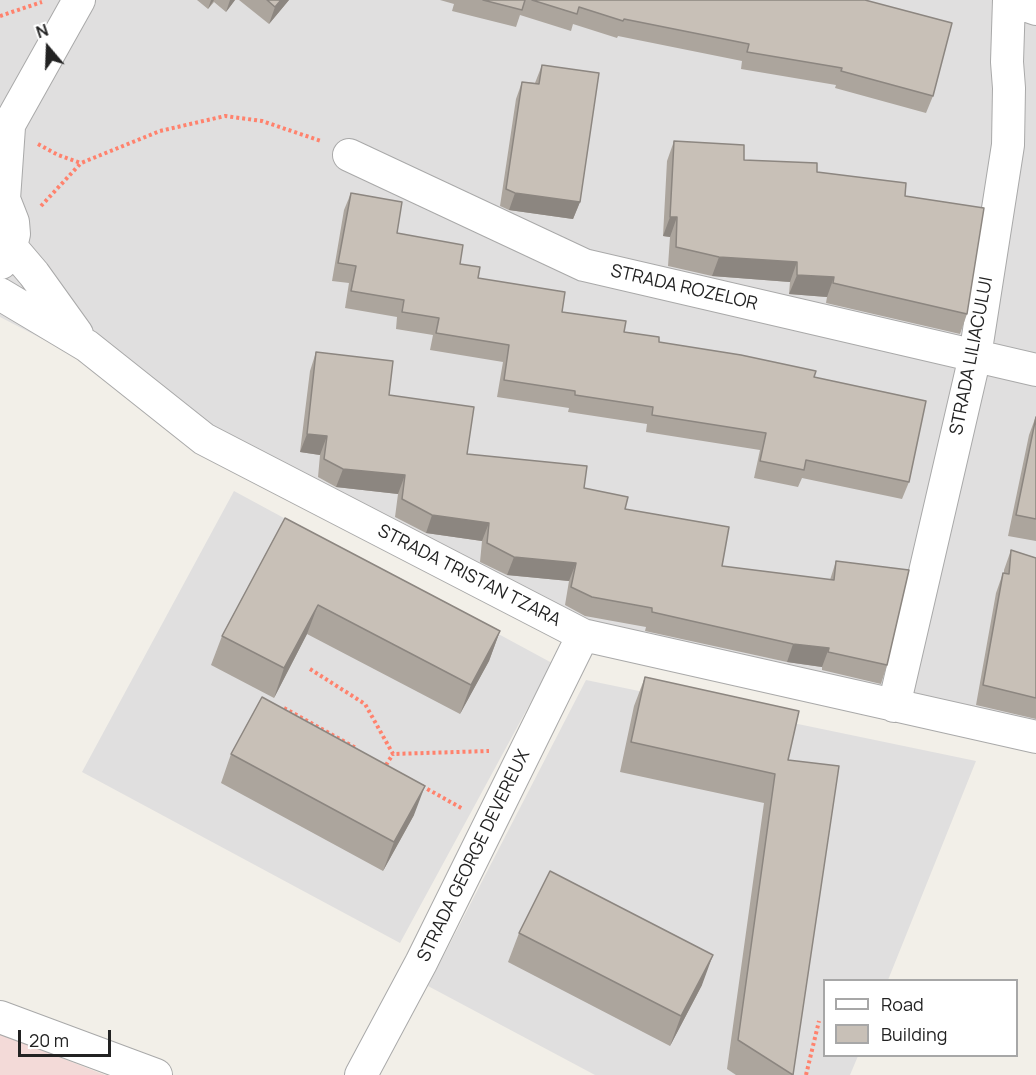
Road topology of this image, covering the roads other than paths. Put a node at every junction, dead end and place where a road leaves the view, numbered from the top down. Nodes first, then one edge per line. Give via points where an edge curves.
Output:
1 (79, 0) edge
2 (1010, 0) edge
3 (1036, 9) edge
4 (5, 134) edge
5 (349, 155) road end
6 (5, 225) edge
7 (0, 294) edge
8 (0, 318) edge
9 (87, 346) junction
10 (975, 356) junction
11 (1036, 370) edge
12 (583, 635) junction
13 (894, 706) junction
14 (1036, 737) edge
15 (0, 1017) edge
16 (156, 1075) edge
17 (361, 1075) edge

1 - 4 street
2 - 3 street
2 - 10 street, STRADA LILIACULUI via 1008,145
4 - 6 street
5 - 10 street, STRADA ROZELOR via 584,265
6 - 9 street, STRADA TRISTAN TZARA via 34,274
7 - 9 street, STRADA TRISTAN TZARA
8 - 9 street, STRADA TRISTAN TZARA
9 - 12 street, STRADA TRISTAN TZARA via 204,440
10 - 11 street, STRADA ROZELOR
10 - 13 street, STRADA LILIACULUI
12 - 13 street, STRADA TRISTAN TZARA
12 - 17 street, STRADA GEORGE DEVEREUX via 421,963
13 - 14 street, STRADA TRISTAN TZARA
15 - 16 street

